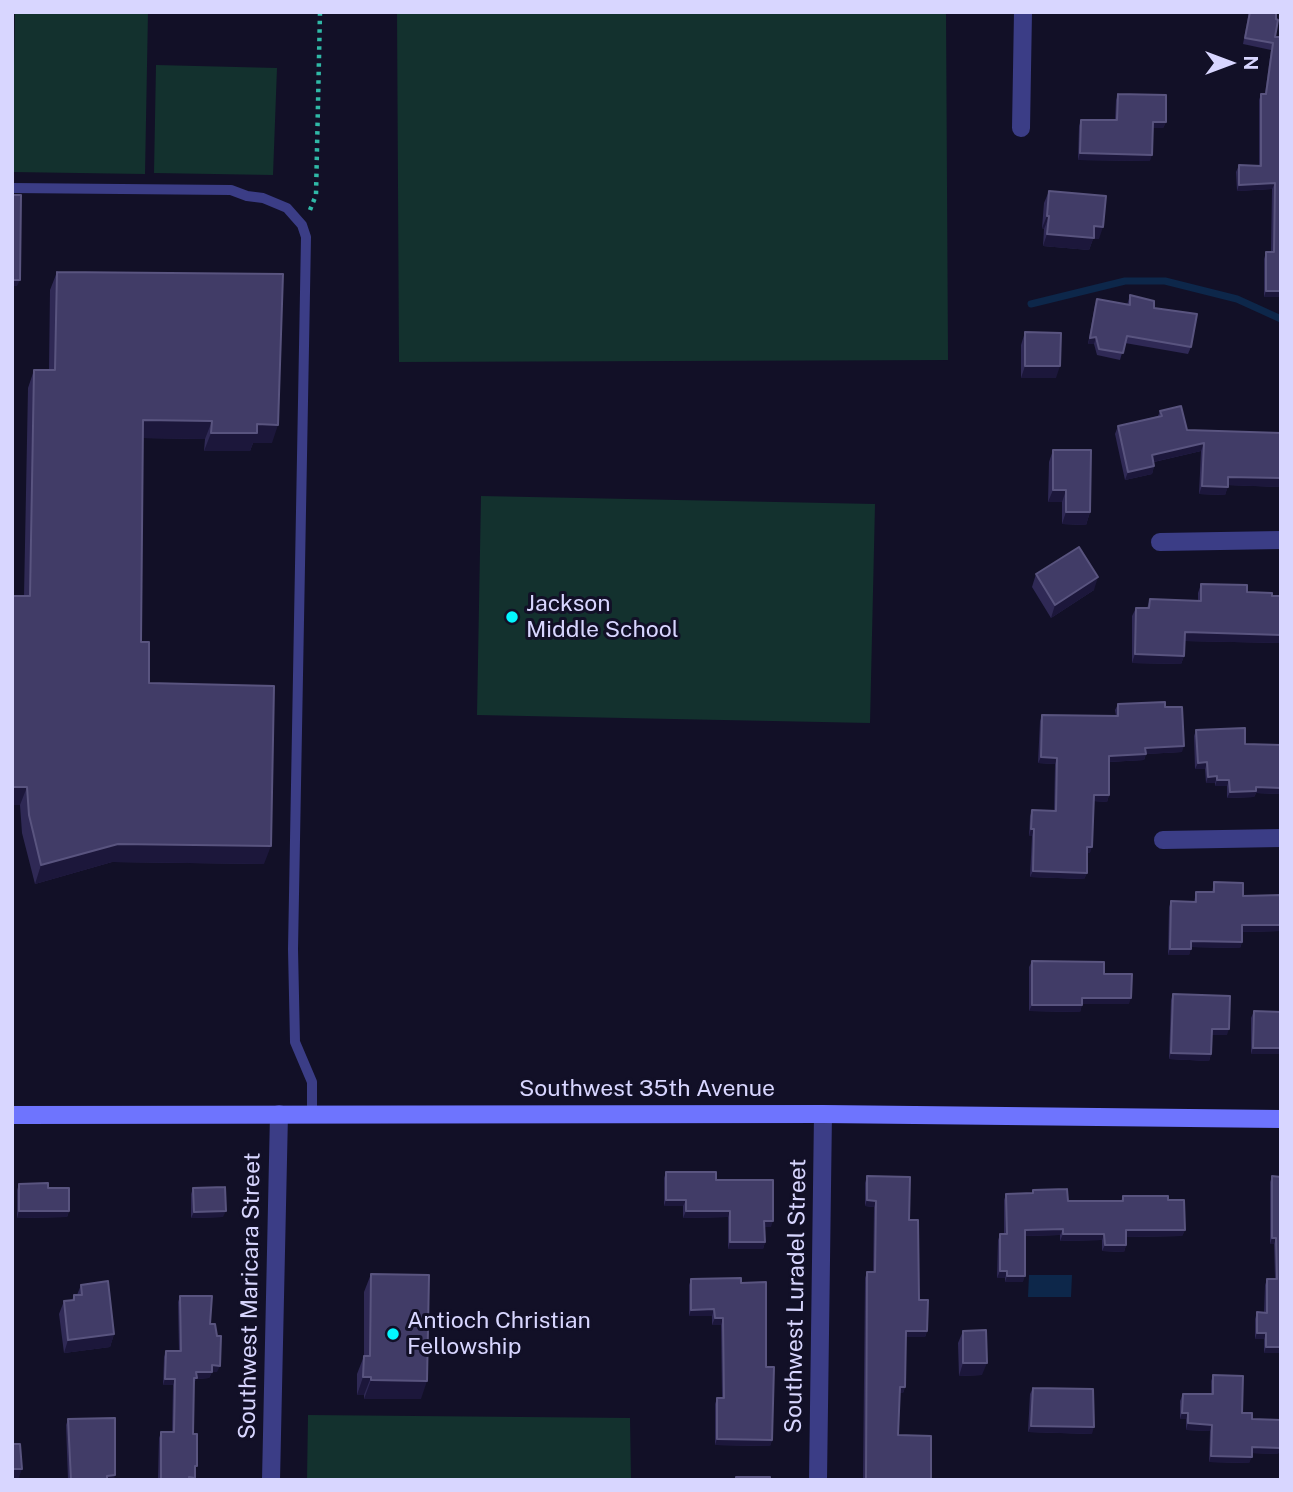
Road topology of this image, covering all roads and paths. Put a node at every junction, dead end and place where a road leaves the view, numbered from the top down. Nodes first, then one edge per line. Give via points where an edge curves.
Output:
1 (320, 12) edge
2 (1023, 12) edge
3 (1021, 128) dead end
4 (12, 188) edge
5 (302, 225) junction
6 (1281, 540) edge
7 (1160, 542) dead end
8 (1281, 838) edge
9 (1163, 839) dead end
10 (279, 1114) junction
11 (312, 1114) junction
12 (823, 1114) junction
13 (12, 1115) edge
14 (1281, 1119) edge
15 (271, 1480) edge
16 (818, 1480) edge

1 - 5 path via 316,195
2 - 3 street
4 - 5 lane via 231,190 276,202
5 - 11 lane via 307,247 293,1003 295,1042 312,1082
6 - 7 street
8 - 9 street
10 - 11 street, Southwest 35th Avenue
10 - 13 street, Southwest 35th Avenue
10 - 15 street, Southwest Maricara Street
11 - 12 street, Southwest 35th Avenue
12 - 14 street, Southwest 35th Avenue
12 - 16 street, Southwest Luradel Street

